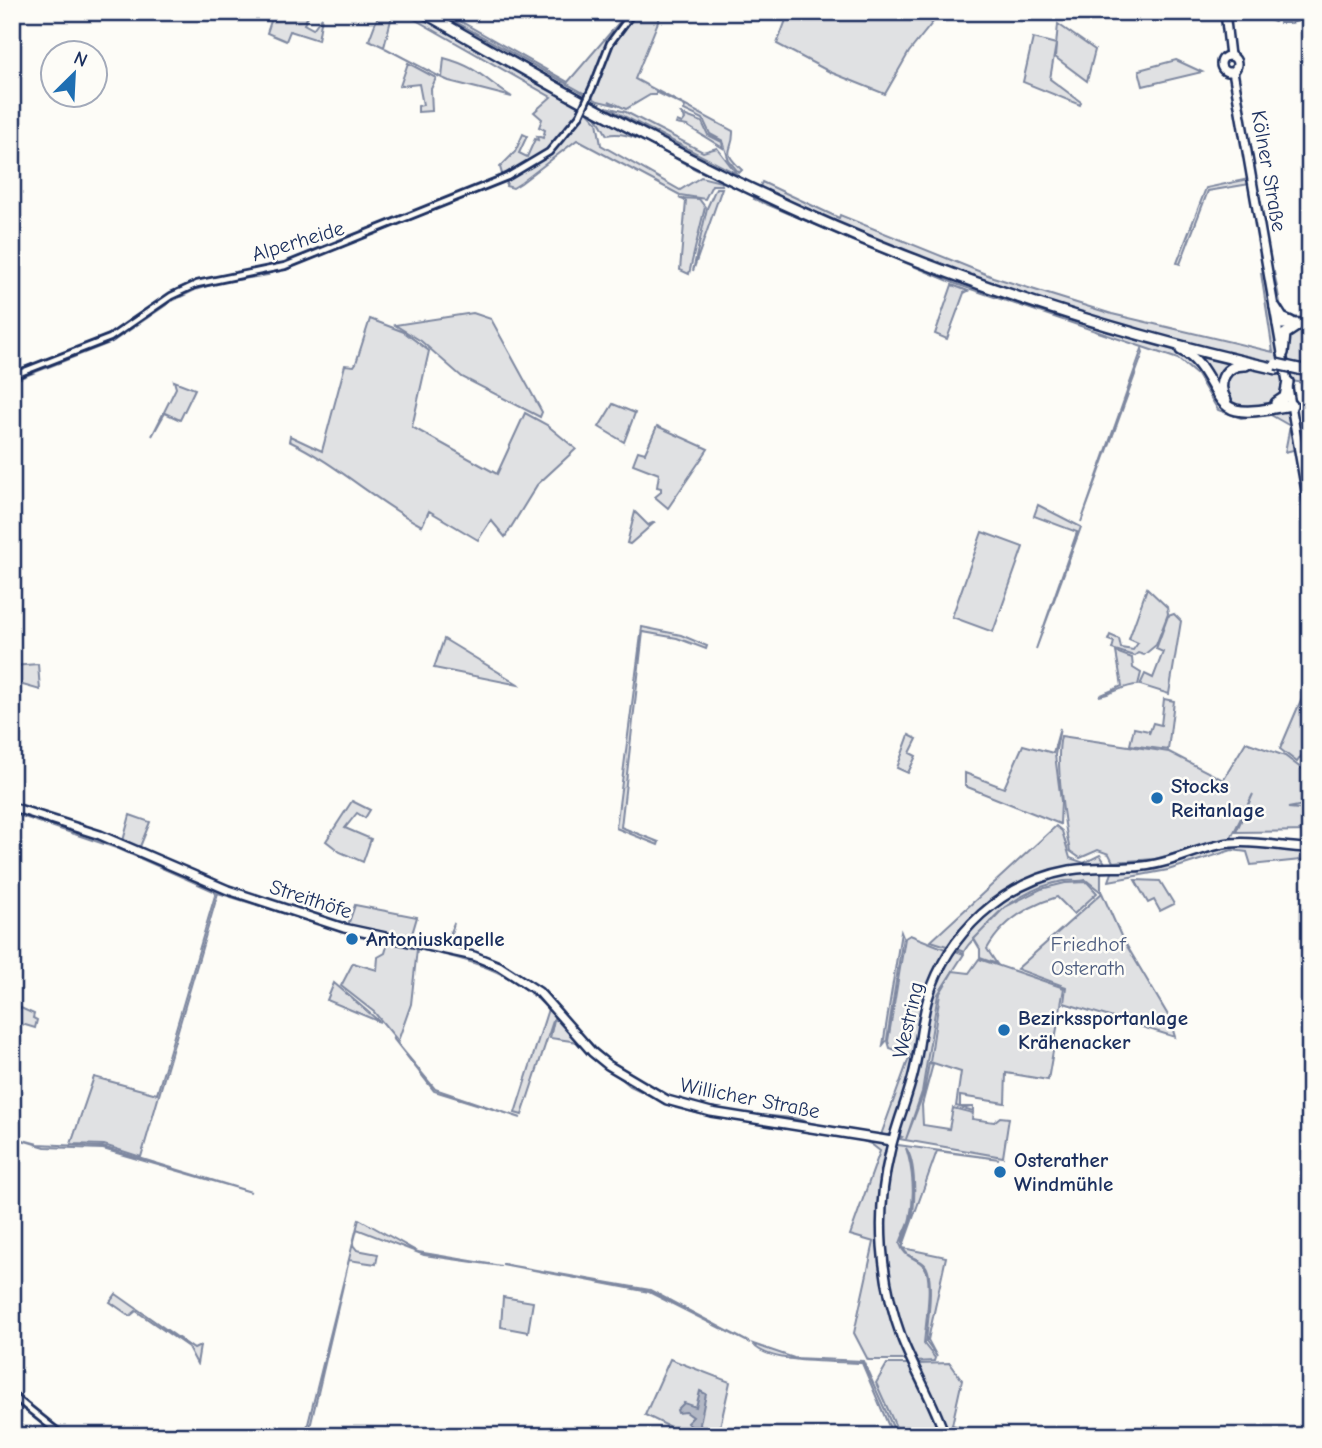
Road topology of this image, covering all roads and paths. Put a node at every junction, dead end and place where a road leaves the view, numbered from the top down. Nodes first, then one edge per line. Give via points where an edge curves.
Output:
1 (423, 12) edge
2 (432, 12) edge
3 (633, 12) edge
4 (1225, 12) edge
5 (1275, 307) junction
6 (1296, 324) junction
7 (1279, 325) junction
8 (1310, 325) edge
9 (1157, 340) junction
10 (1280, 362) junction
11 (1310, 373) edge
12 (12, 376) edge
13 (1288, 382) junction
14 (1276, 403) junction
15 (1292, 403) junction
16 (1310, 514) edge
17 (12, 807) edge
18 (1310, 848) edge
19 (579, 1038) joint
20 (892, 1141) junction
21 (12, 1395) edge
22 (63, 1436) edge
23 (945, 1436) edge

1 - 9 highway via 633,129 813,218 987,287
2 - 10 highway via 674,145 854,230 1056,305 1161,336
3 - 12 street, Alperheide, bridge via 610,43 580,115 549,152 502,180 285,266 197,284 171,296 110,338
4 - 5 main road, Kölner Straße via 1230,57 1223,59 1222,66 1233,71
5 - 6 highway via 1282,318
5 - 7 main road, Kölner Straße
6 - 7 highway
6 - 8 highway
6 - 10 highway via 1285,334
7 - 10 main road, Kölner Straße
9 - 10 highway
9 - 15 highway via 1197,360 1229,407 1245,411
10 - 11 highway, bridge
10 - 13 main road
10 - 14 highway via 1235,366 1221,385 1224,398 1235,406
13 - 14 highway via 1285,397
13 - 15 main road
14 - 15 highway
15 - 16 main road
17 - 19 main road, Streithöfe via 97,834 228,890 344,929 488,961 538,992
18 - 20 main road, Westring via 1230,843 1150,866 1058,873 1002,897 963,933 936,977 914,1073
19 - 20 main road, Willicher Straße via 620,1074 678,1104
20 - 23 main road, Westring via 881,1214 887,1285 902,1339
21 - 22 street

